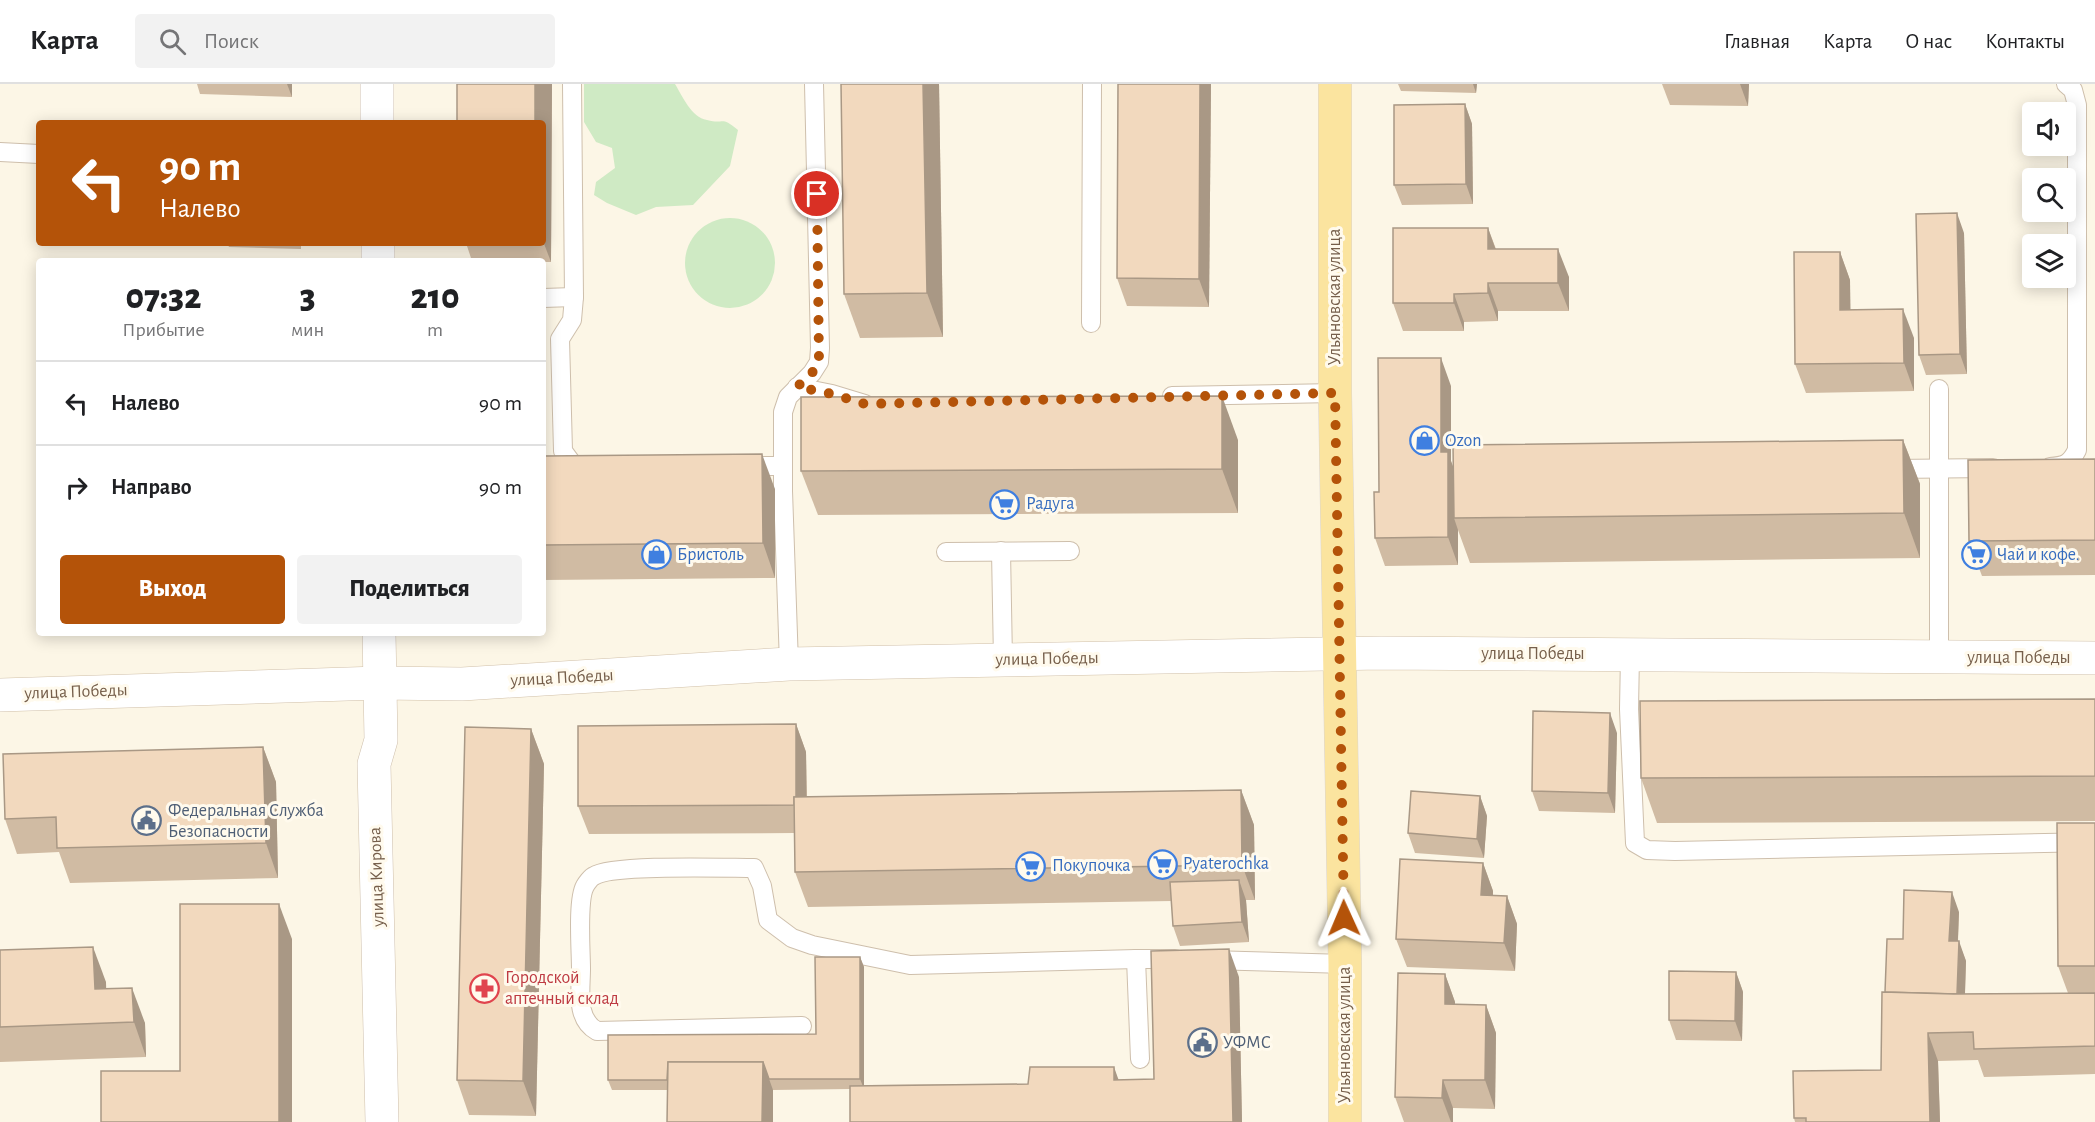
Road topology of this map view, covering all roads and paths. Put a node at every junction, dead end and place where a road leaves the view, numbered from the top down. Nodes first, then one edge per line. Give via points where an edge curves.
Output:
1 (377, 84) edge
2 (572, 84) edge
3 (814, 84) edge
4 (1092, 84) edge
5 (1335, 84) edge
6 (2066, 84) edge
7 (377, 120) edge
8 (2086, 136) edge
9 (0, 152) edge
10 (36, 154) edge
11 (574, 297) junction
12 (546, 298) edge
13 (1091, 323) dead end
14 (797, 387) junction
15 (1939, 389) dead end
16 (1335, 393) junction
17 (1160, 397) edge
18 (877, 404) edge
19 (597, 466) edge
20 (725, 466) edge
21 (783, 466) junction
22 (1939, 468) junction
23 (2006, 468) edge
24 (2029, 468) edge
25 (1869, 470) edge
26 (1001, 551) junction
27 (1070, 551) dead end
28 (946, 552) dead end
29 (380, 636) edge
30 (1338, 652) junction
31 (1630, 655) junction
32 (1939, 658) junction
33 (2095, 658) edge
34 (1003, 660) junction
35 (789, 664) junction
36 (379, 683) junction
37 (0, 694) edge
38 (2095, 842) edge
39 (1136, 958) junction
40 (1344, 964) junction
41 (802, 1026) dead end
42 (1140, 1059) dead end
43 (382, 1122) edge
44 (1345, 1122) edge

1 - 7 main road
2 - 11 lane
3 - 14 lane via 820,348 819,362
4 - 13 lane
5 - 16 main road, Ульяновская улица
6 - 8 lane via 2073,90
8 - 24 lane via 2077,450 2064,466
9 - 10 lane
11 - 12 lane
11 - 19 lane via 572,320 560,339 563,450 574,466
14 - 18 lane
14 - 21 lane via 783,412
15 - 22 lane
16 - 17 lane
16 - 30 main road, Ульяновская улица
20 - 21 lane
21 - 35 lane
22 - 23 lane
22 - 25 lane
22 - 32 lane
26 - 27 lane
26 - 28 lane
26 - 34 lane
29 - 36 main road, улица Кирова
30 - 31 main road, улица Победы
30 - 34 main road, улица Победы
30 - 40 main road, Ульяновская улица
31 - 32 main road, улица Победы
31 - 38 lane via 1635,843 1647,850
32 - 33 main road, улица Победы
34 - 35 main road, улица Победы
35 - 36 main road, улица Победы via 462,684
36 - 37 main road, улица Победы
36 - 43 main road, улица Кирова via 381,740 374,764
39 - 40 lane
39 - 41 lane via 910,964 813,945 792,938 768,920 762,886 754,868 616,870 594,876 584,886 581,1000 588,1025 597,1030
39 - 42 lane
40 - 44 main road, Ульяновская улица

